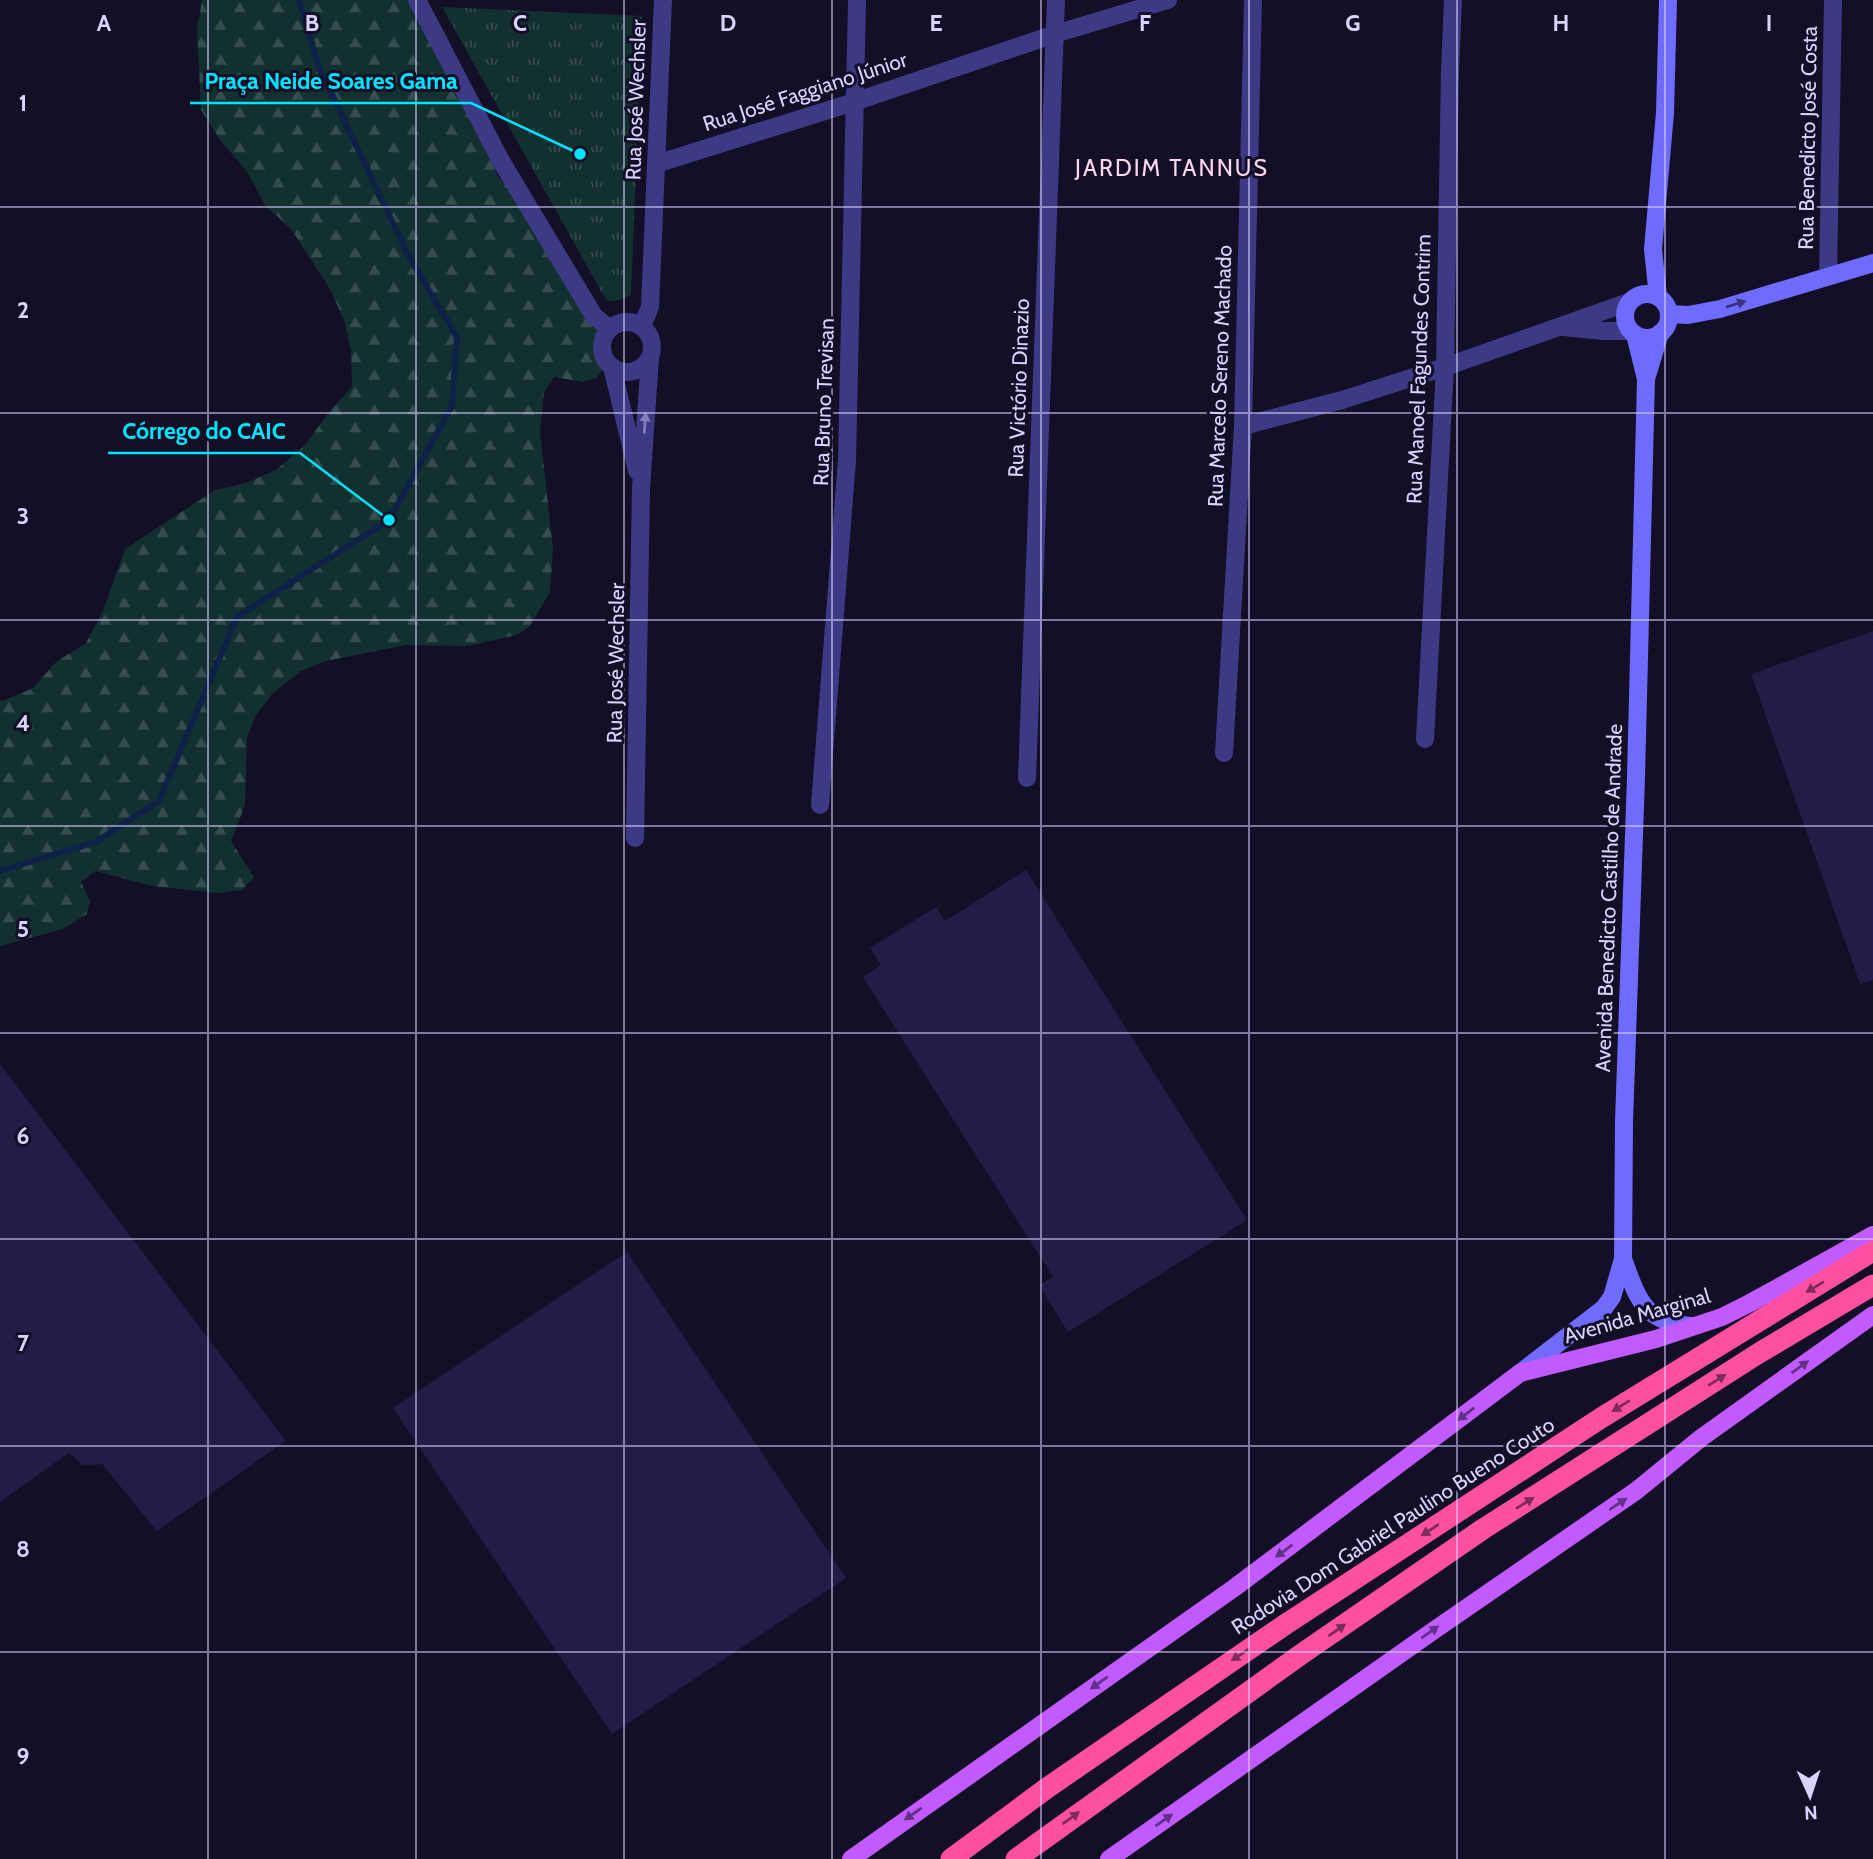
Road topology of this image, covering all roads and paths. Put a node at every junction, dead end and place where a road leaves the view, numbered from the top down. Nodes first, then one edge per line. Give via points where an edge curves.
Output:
1 (418, 0) edge
2 (663, 0) edge
3 (857, 0) edge
4 (1056, 0) edge
5 (1168, 0) edge
6 (1253, 0) edge
7 (1453, 0) edge
8 (1668, 0) edge
9 (1833, 0) edge
10 (1055, 34) junction
11 (854, 102) junction
12 (656, 164) junction
13 (1653, 248) junction
14 (1873, 263) edge
15 (1828, 276) junction
16 (1658, 297) junction
17 (1634, 299) junction
18 (1669, 314) junction
19 (642, 326) junction
20 (1561, 326) junction
21 (609, 328) junction
22 (1660, 332) junction
23 (1633, 333) junction
24 (650, 358) junction
25 (612, 367) junction
26 (1445, 367) junction
27 (1646, 379) junction
28 (1243, 426) junction
29 (641, 488) junction
30 (1425, 739) dead end
31 (1224, 753) dead end
32 (1027, 778) dead end
33 (820, 805) dead end
34 (635, 838) dead end
35 (1873, 1236) edge
36 (1873, 1251) edge
37 (1623, 1259) junction
38 (1873, 1285) edge
39 (1873, 1315) edge
40 (1691, 1326) junction
41 (1520, 1373) junction
42 (851, 1859) edge
43 (951, 1859) edge
44 (1016, 1859) edge
45 (1109, 1859) edge

1 - 21 street via 501,161 594,316
2 - 12 street, Rua José Wechsler
3 - 11 street, Rua Bruno Trevisan
4 - 10 street, Rua Victório Dinazio
5 - 10 street, Rua José Faggiano Júnior
6 - 28 street, Rua Marcelo Sereno Machado
7 - 26 street, Rua Manoel Fagundes Contrim
8 - 13 main road
9 - 15 street, Rua Benedicto José Costa
10 - 11 street, Rua José Faggiano Júnior
10 - 32 street, Rua Victório Dinazio
11 - 12 street, Rua José Faggiano Júnior
11 - 33 street, Rua Bruno Trevisan via 847,460
12 - 19 street, Rua José Wechsler via 650,307
13 - 16 main road
13 - 17 main road
14 - 15 main road
18 -> 15 main road via 1720,309
16 - 17 main road via 1648,293
16 - 18 main road
17 - 20 street
17 - 23 main road via 1625,312 1625,322
18 - 22 main road
19 - 21 street via 625,321
19 - 24 street via 652,341
20 - 23 street
20 - 26 street
21 - 25 street via 601,344
22 - 23 main road via 1651,337
22 - 27 main road, Avenida Benedicto Castilho de Andrade
23 - 27 main road, Avenida Benedicto Castilho de Andrade
24 - 25 street via 637,370
29 -> 24 street, Rua José Wechsler
25 - 29 street, Rua José Wechsler
26 - 28 street
26 - 30 street, Rua Manoel Fagundes Contrim
27 - 37 main road, Avenida Benedicto Castilho de Andrade
28 - 31 street, Rua Marcelo Sereno Machado
29 - 34 street, Rua José Wechsler
35 - 40 main road, Avenida Marginal via 1750,1303
36 -> 43 highway, Rodovia Dom Gabriel Paulino Bueno Couto via 1601,1418 1286,1624
37 - 40 main road via 1646,1309 1661,1320
37 - 41 main road, Avenida Benedicto Castilho de Andrade via 1604,1308
44 -> 38 highway via 1483,1530
45 -> 39 main road via 1636,1491 1701,1438
40 - 41 main road, Avenida Marginal
41 -> 42 main road via 1234,1588

